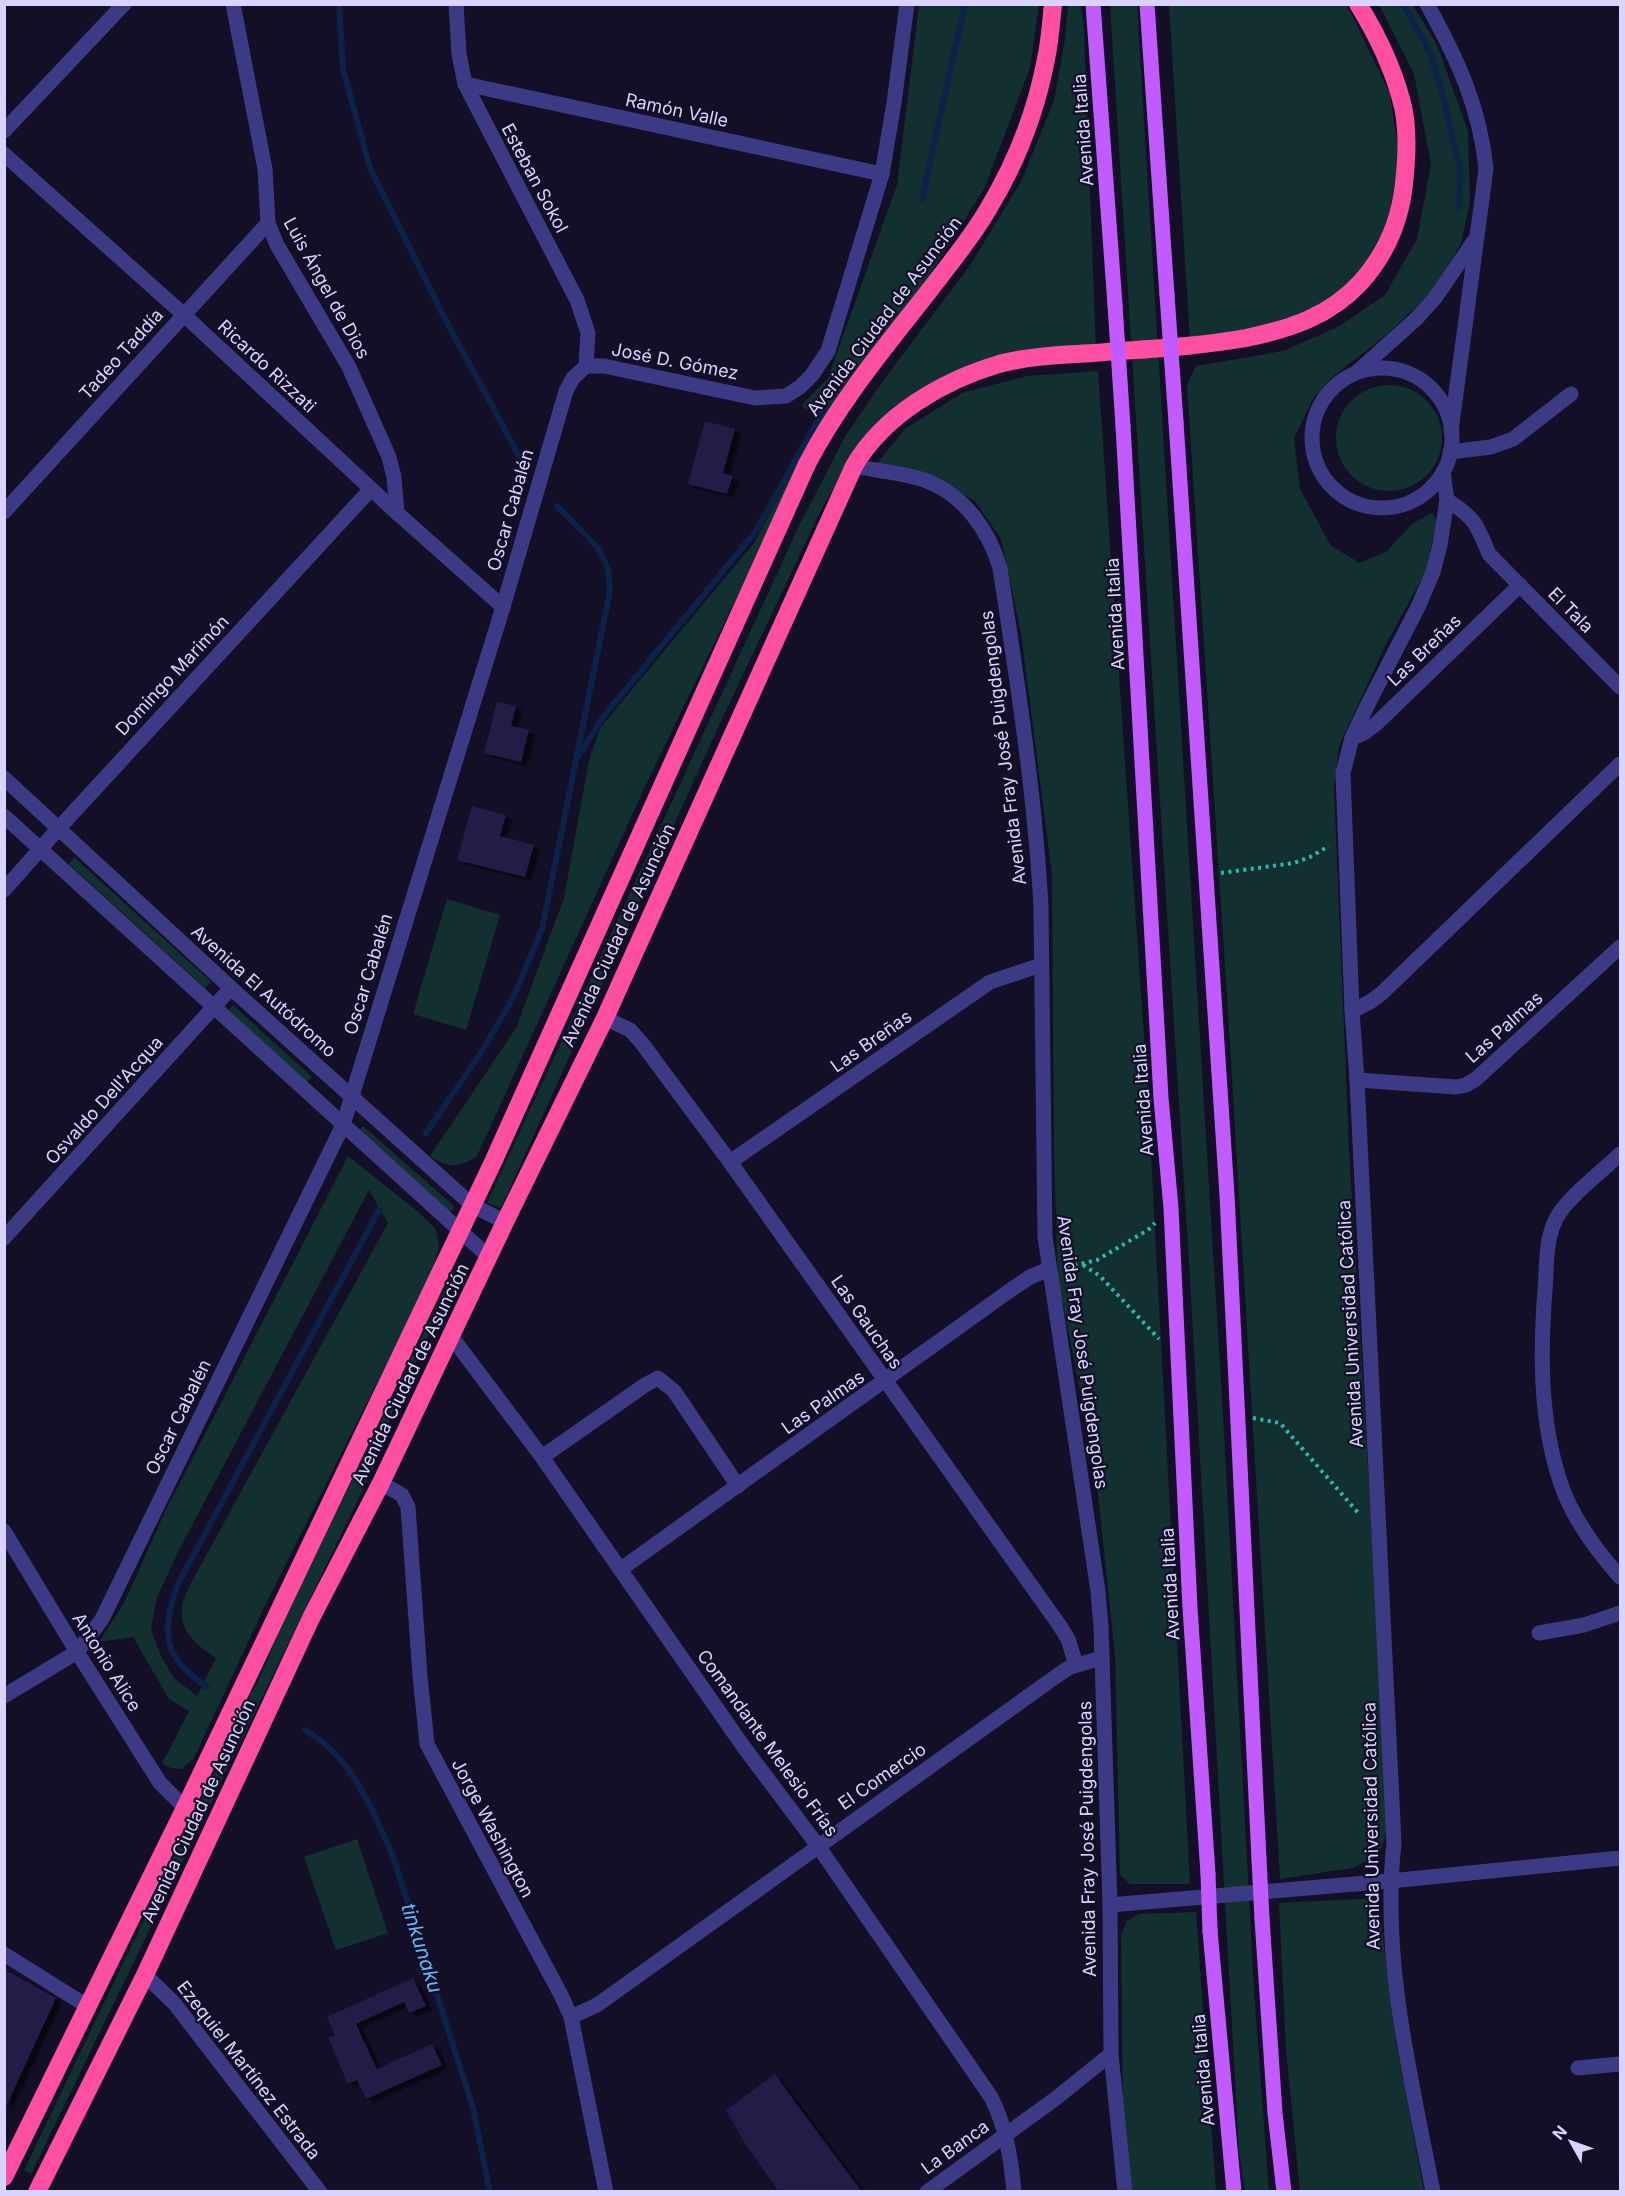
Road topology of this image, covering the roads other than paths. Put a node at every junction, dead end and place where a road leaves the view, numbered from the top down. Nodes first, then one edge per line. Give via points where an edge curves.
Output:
1 (124, 4) edge
2 (233, 4) edge
3 (456, 4) edge
4 (907, 4) edge
5 (1053, 4) edge
6 (1093, 4) edge
7 (1147, 4) edge
8 (1358, 4) edge
9 (1427, 4) edge
10 (465, 84) junction
11 (4, 131) edge
12 (4, 154) edge
13 (882, 174) junction
14 (268, 223) junction
15 (1478, 236) junction
16 (183, 314) junction
17 (586, 366) junction
18 (1355, 374) junction
19 (1571, 394) dead end
20 (755, 398) joint
21 (1452, 431) junction
22 (1450, 452) junction
23 (854, 466) junction
24 (1443, 472) junction
25 (371, 489) junction
26 (1447, 500) junction
27 (4, 512) edge
28 (397, 513) junction
29 (1520, 585) junction
30 (503, 607) junction
31 (1620, 687) edge
32 (1352, 738) junction
33 (1620, 764) edge
34 (4, 778) edge
35 (4, 816) edge
36 (58, 829) junction
37 (41, 850) junction
38 (4, 890) edge
39 (1620, 947) edge
40 (1041, 965) junction
41 (231, 988) junction
42 (214, 1007) junction
43 (1352, 1011) junction
44 (605, 1018) junction
45 (1357, 1080) junction
46 (351, 1096) junction
47 (343, 1125) junction
48 (1620, 1154) edge
49 (730, 1162) junction
50 (472, 1205) junction
51 (504, 1222) junction
52 (460, 1229) junction
53 (4, 1238) edge
54 (489, 1257) junction
55 (1049, 1269) junction
56 (451, 1336) junction
57 (885, 1382) junction
58 (542, 1457) junction
59 (381, 1483) junction
60 (738, 1486) junction
61 (4, 1531) edge
62 (621, 1569) junction
63 (1620, 1577) edge
64 (1620, 1613) edge
65 (1539, 1633) dead end
66 (77, 1652) junction
67 (1102, 1658) junction
68 (1076, 1665) junction
69 (4, 1696) edge
70 (185, 1808) junction
71 (818, 1846) junction
72 (1620, 1858) edge
73 (1390, 1881) junction
74 (1110, 1905) junction
75 (4, 1954) edge
76 (145, 1974) junction
77 (87, 2006) junction
78 (571, 2018) junction
79 (1111, 2054) junction
80 (1620, 2064) edge
81 (1578, 2068) dead end
82 (1006, 2134) junction
83 (4, 2177) edge
84 (37, 2192) edge
85 (320, 2192) edge
86 (606, 2192) edge
87 (927, 2192) edge
88 (1014, 2192) edge
89 (1125, 2192) edge
90 (1234, 2192) edge
91 (1284, 2192) edge
92 (1433, 2192) edge

1 - 11 street
2 - 14 street, Luis Ángel de Dios via 265,169
3 - 10 street, Esteban Sokol
4 - 13 street, Avenida Ciudad de Asunción
5 - 50 highway, Avenida Ciudad de Asunción via 1033,112 1016,155 987,213 850,394 812,454
6 - 90 main road, Avenida Italia, bridge via 1123,426 1160,1086 1171,1208 1210,1931
7 - 91 main road, bridge via 1207,875 1227,1195 1262,1919
8 - 23 highway, Avenida Ciudad de Asunción via 1379,41 1402,100 1407,160 1397,222 1372,270 1354,290 1315,318 1277,332 1208,345 998,364 952,382 915,403 881,430
9 - 15 street, Avenida Universidad Católica via 1471,93 1484,145 1486,169
10 - 13 street, Ramón Valle
10 - 17 street, Esteban Sokol via 577,300 588,333
12 - 16 street, Ricardo Rizzati
13 - 20 street, Avenida Ciudad de Asunción via 828,351 800,387 786,396
14 - 16 street, Tadeo Taddía
14 - 28 street, Luis Ángel de Dios via 349,367 390,457
15 - 18 street, Avenida Universidad Católica via 1416,320
15 - 21 street, Avenida Universidad Católica
16 - 25 street, Ricardo Rizzati
16 - 27 street, Tadeo Taddía
17 - 20 street, José D. Gómez via 604,366
17 - 30 street, Oscar Cabalén via 566,391
18 - 21 street, Avenida Universidad Católica via 1373,369 1409,373 1438,396
18 - 24 street, Avenida Universidad Católica via 1337,384 1314,418 1311,439 1314,459 1323,478 1354,504 1385,508 1414,501
19 - 22 street via 1513,438 1491,447
21 - 22 street, Avenida Universidad Católica
22 - 24 street, Avenida Universidad Católica
23 - 40 street, Avenida Fray José Puigdengolas via 927,481 951,493 969,509 994,548 1024,723 1039,861
23 - 44 highway, Avenida Ciudad de Asunción
24 - 26 street, Avenida Universidad Católica
25 - 28 street, Ricardo Rizzati
25 - 36 street, Domingo Marimón
26 - 29 street, El Tala via 1466,512 1478,526 1489,554
26 - 32 street, Avenida Universidad Católica via 1433,572
28 - 30 street, Ricardo Rizzati
29 - 31 street, El Tala
29 - 32 street, Las Breñas via 1377,723
30 - 46 street, Oscar Cabalén
32 - 43 street, Avenida Universidad Católica via 1343,773
33 - 43 street via 1382,993
34 - 36 street, Avenida El Autódromo
35 - 37 street
36 - 37 street, Domingo Marimón
36 - 41 street, Avenida El Autódromo
37 - 38 street, Domingo Marimón
37 - 42 street
39 - 45 street, Las Palmas via 1466,1085
40 - 49 street, Las Breñas via 990,982
40 - 55 street, Avenida Fray José Puigdengolas via 1045,1237
41 - 42 street, Osvaldo Dell'Acqua
41 - 46 street, Avenida El Autódromo
42 - 47 street
42 - 53 street, Osvaldo Dell'Acqua
43 - 45 street, Avenida Universidad Católica
44 - 49 street, Las Gauchas via 630,1030 641,1042
44 - 51 highway, Avenida Ciudad de Asunción
45 - 73 street, Avenida Universidad Católica via 1394,1843
46 - 47 street, Oscar Cabalén
46 - 50 street, Avenida El Autódromo
47 - 52 street
47 - 66 street, Oscar Cabalén via 102,1619
48 - 63 street via 1566,1205 1549,1233 1543,1308 1543,1393 1550,1447 1560,1482 1574,1513
49 - 57 street, Las Gauchas
50 - 51 street, Avenida El Autódromo
50 - 52 highway, Avenida Ciudad de Asunción
51 - 54 highway, Avenida Ciudad de Asunción
52 - 54 street
52 - 70 highway, Avenida Ciudad de Asunción
54 - 56 highway, Avenida Ciudad de Asunción
55 - 57 street, Las Palmas via 1012,1289
55 - 67 street, Avenida Fray José Puigdengolas via 1098,1592
56 - 58 street, Comandante Melesio Frías
56 - 59 highway, Avenida Ciudad de Asunción
57 - 60 street, Las Palmas
57 - 68 street, Las Gauchas via 1059,1626
58 - 60 street via 658,1378 674,1391
58 - 62 street, Comandante Melesio Frías
59 - 76 highway, Avenida Ciudad de Asunción via 311,1618
59 - 78 street, Jorge Washington via 402,1495 408,1507 427,1744
60 - 62 street, Las Palmas
61 - 66 street, Antonio Alice
62 - 71 street, Comandante Melesio Frías via 743,1746
64 - 65 street via 1584,1625
66 - 69 street, Oscar Cabalén
66 - 70 street, Antonio Alice via 160,1783
67 - 68 street, El Comercio
67 - 74 street, Avenida Fray José Puigdengolas
68 - 71 street, El Comercio
70 - 77 highway, Avenida Ciudad de Asunción
71 - 78 street, El Comercio via 597,2005
71 - 82 street, Comandante Melesio Frías via 991,2097
72 - 73 street
73 - 74 street
73 - 92 street, Avenida Universidad Católica via 1399,2010
74 - 79 street, Avenida Fray José Puigdengolas
75 - 77 street
76 - 84 highway, Avenida Ciudad de Asunción
76 - 85 street, Ezequiel Martínez Estrada via 174,2003
77 - 83 highway, Avenida Ciudad de Asunción
78 - 86 street, Jorge Washington
79 - 82 street, La Banca
79 - 89 street, Avenida Fray José Puigdengolas
80 - 81 street
82 - 87 street, La Banca
82 - 88 street, Comandante Melesio Frías

